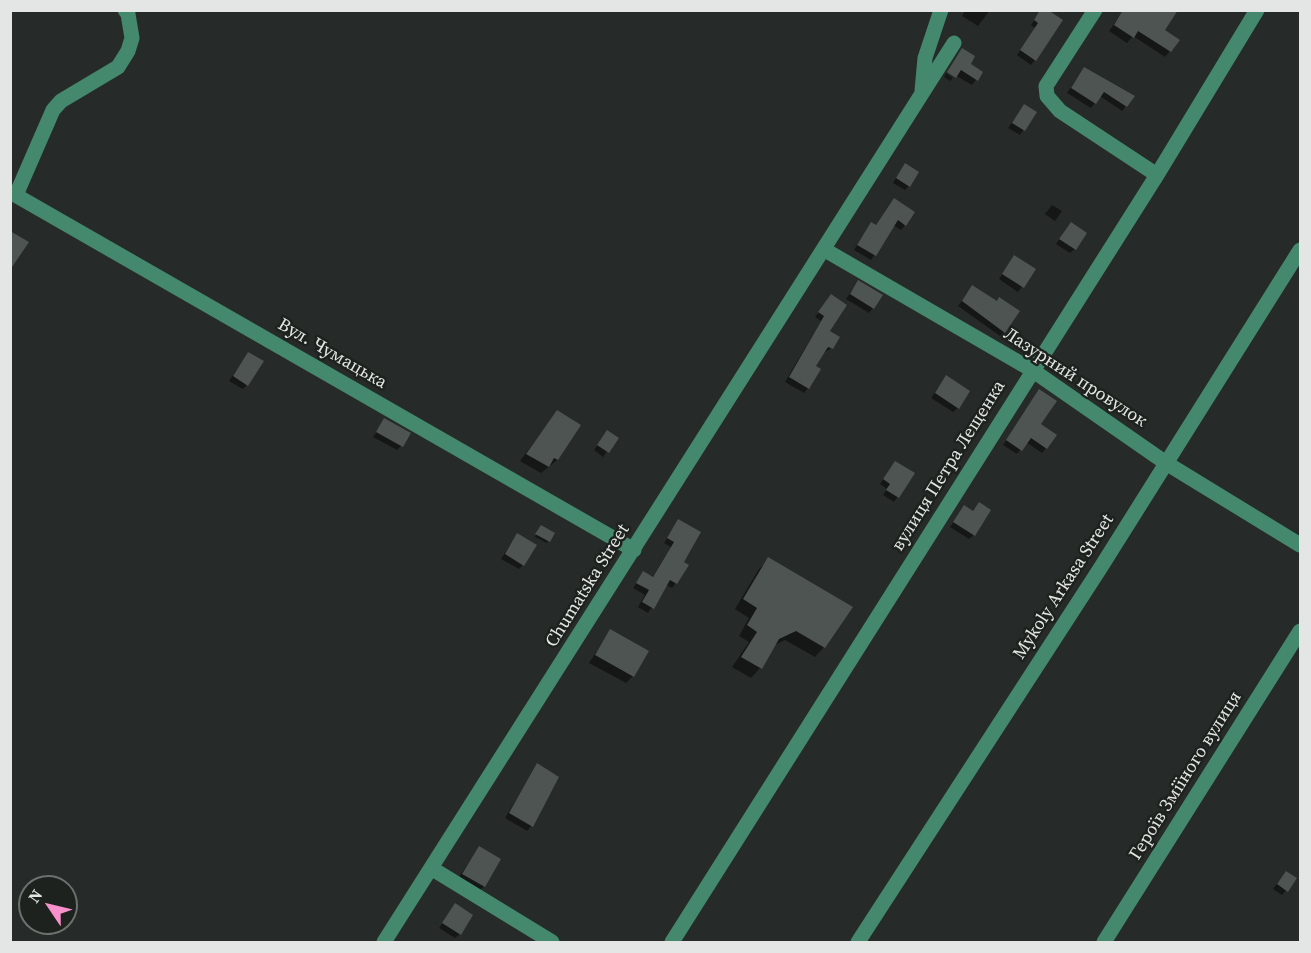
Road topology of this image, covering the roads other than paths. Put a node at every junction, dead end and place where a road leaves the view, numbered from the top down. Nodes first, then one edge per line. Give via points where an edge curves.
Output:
1 (941, 10) edge
2 (1095, 10) edge
3 (1257, 10) edge
4 (128, 12) edge
5 (954, 43) dead end
6 (922, 97) junction
7 (1157, 175) junction
8 (13, 194) edge
9 (825, 250) junction
10 (1300, 250) edge
11 (1032, 370) junction
12 (1166, 463) junction
13 (1300, 544) edge
14 (634, 550) junction
15 (1300, 631) edge
16 (431, 868) junction
17 (861, 941) edge
18 (384, 942) edge
19 (552, 942) edge
20 (672, 942) edge
21 (1104, 942) edge

1 - 6 street via 926,58
2 - 7 street via 1046,86 1047,96 1060,111
3 - 7 street, вулиця Петра Лещенка
4 - 8 street via 132,38 118,67 61,101 53,110
5 - 6 street, Chumatska Street
6 - 9 street, Chumatska Street
7 - 11 street, вулиця Петра Лещенка
8 - 14 street, Вул. Чумацька
9 - 11 street, Лазурний провулок
9 - 14 street, Chumatska Street
10 - 12 street, Mykoly Arkasa Street
11 - 12 street, Лазурний провулок
11 - 20 street, вулиця Петра Лещенка
12 - 13 street, Лазурний провулок
12 - 17 street, Mykoly Arkasa Street
14 - 16 street, Chumatska Street
15 - 21 street, Героїв Зміїного вулиця
16 - 18 street, Chumatska Street
16 - 19 street

